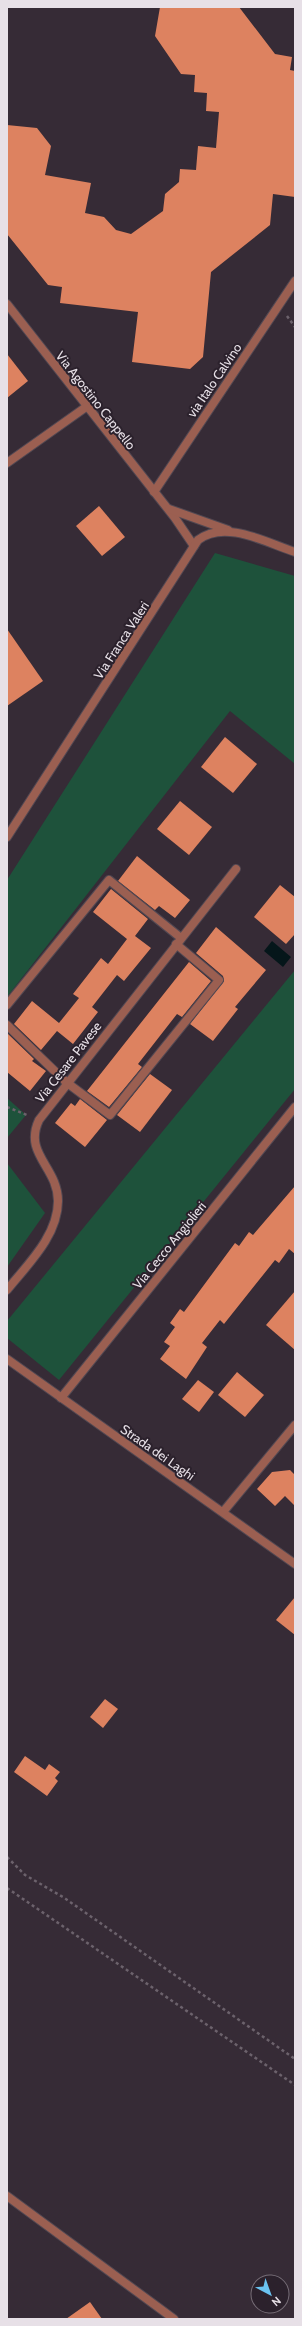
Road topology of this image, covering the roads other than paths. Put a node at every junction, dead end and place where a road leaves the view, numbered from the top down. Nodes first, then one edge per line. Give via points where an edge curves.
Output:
1 (295, 281) edge
2 (7, 304) edge
3 (86, 407) junction
4 (7, 463) edge
5 (154, 492) junction
6 (168, 509) junction
7 (241, 534) junction
8 (194, 546) junction
9 (295, 552) edge
10 (7, 837) edge
11 (236, 869) dead end
12 (179, 941) junction
13 (7, 1005) edge
14 (7, 1025) edge
15 (66, 1082) junction
16 (295, 1107) edge
17 (7, 1290) edge
18 (7, 1359) edge
19 (61, 1398) junction
20 (295, 1425) edge
21 (223, 1512) junction
22 (295, 1564) edge
23 (7, 2196) edge
24 (174, 2319) edge

1 - 5 street, via Italo Calvino
2 - 3 street, Via Agostino Cappello
3 - 4 street
3 - 5 street, Via Agostino Cappello
5 - 6 street, Via Agostino Cappello
6 - 7 street
6 - 8 street, Via Agostino Cappello
7 - 8 street, Via Franca Valeri via 211,532
7 - 9 street, Via Franca Valeri
8 - 10 street, Via Franca Valeri
11 - 12 street, Via Cesare Pavese
12 - 13 street via 109,880
12 - 15 street, Via Cesare Pavese
12 - 15 street via 219,980 110,1115
14 - 15 street
15 - 17 street, Via Cesare Pavese via 35,1128 34,1143 55,1184 57,1208 46,1239
16 - 19 street, Via Cecco Angiolieri
18 - 19 street, Strada dei Laghi
19 - 21 street, Strada dei Laghi
20 - 21 street
21 - 22 street, Strada dei Laghi
23 - 24 street

